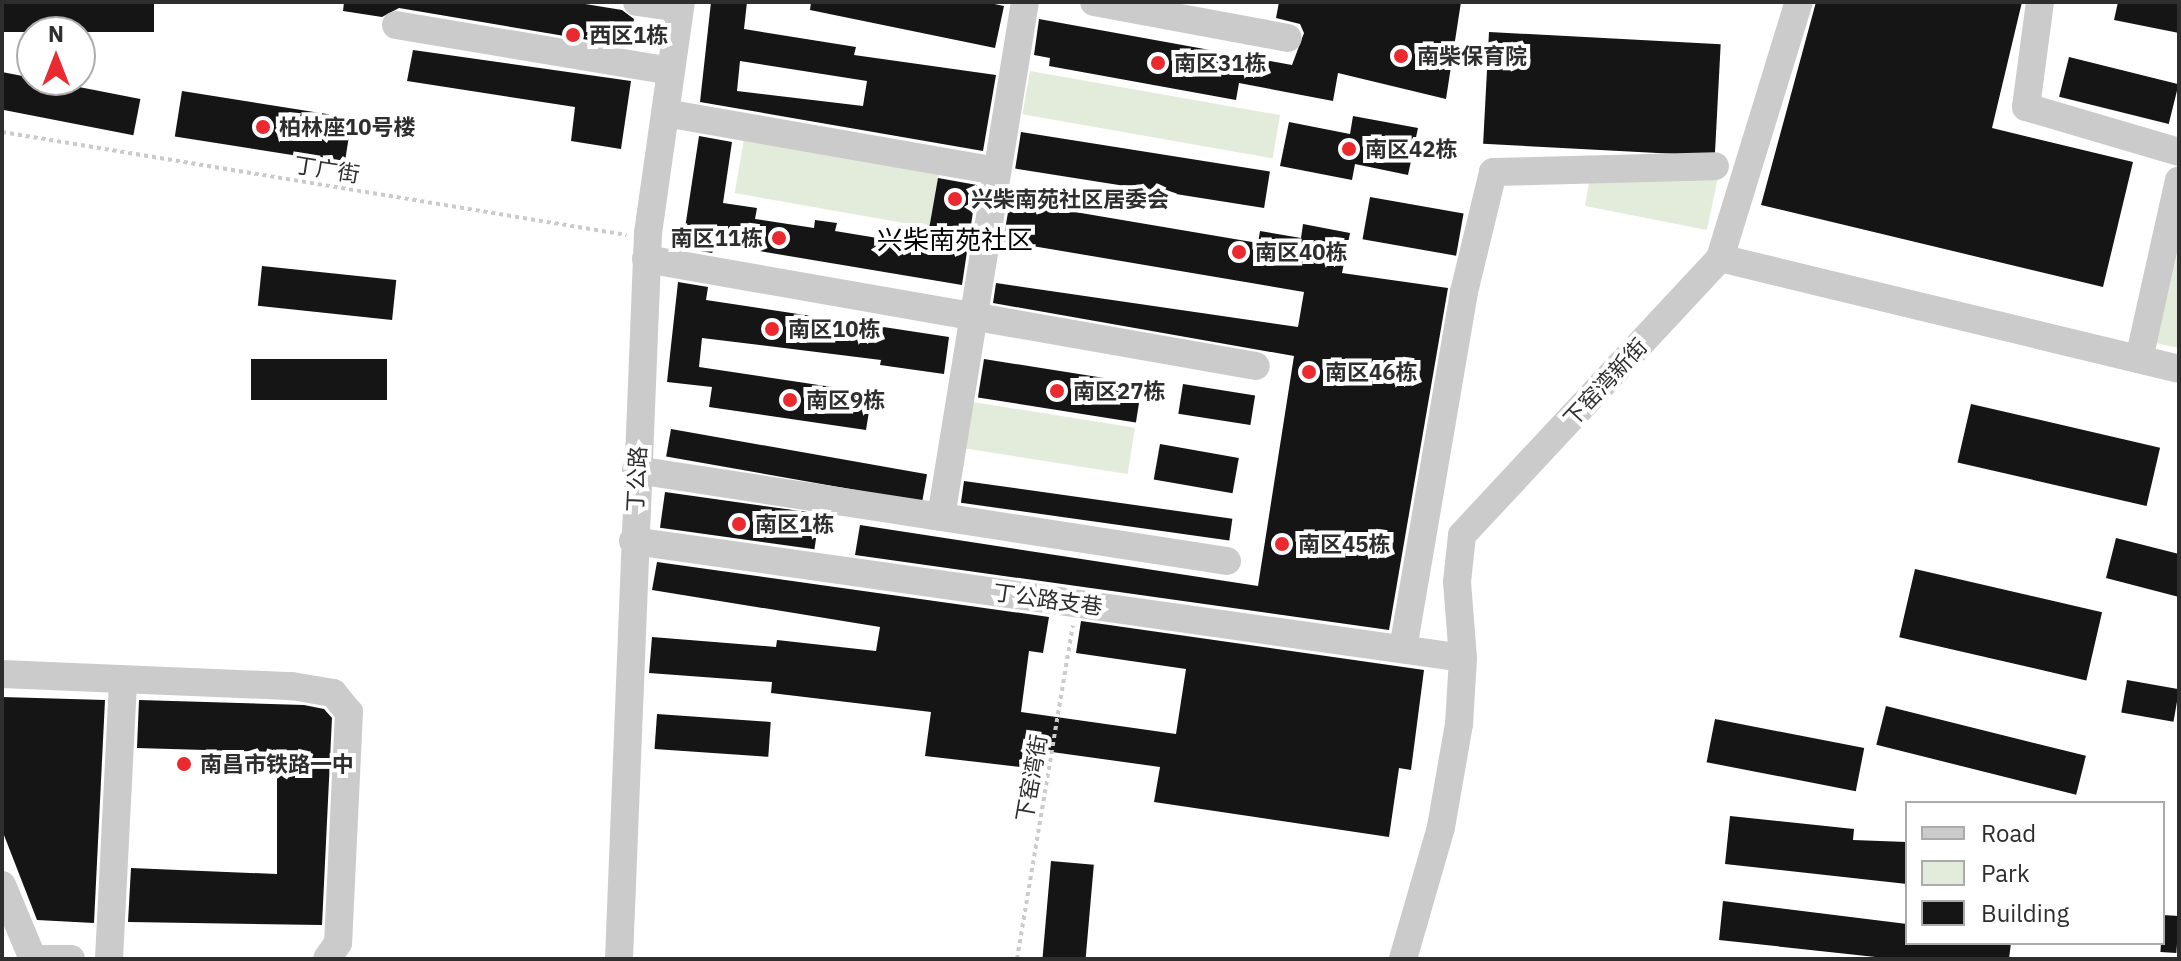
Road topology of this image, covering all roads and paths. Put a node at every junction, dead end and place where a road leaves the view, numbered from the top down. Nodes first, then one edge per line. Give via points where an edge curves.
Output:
1 (637, 2) edge
2 (1025, 2) edge
3 (1094, 2) edge
4 (1799, 2) edge
5 (2040, 2) edge
6 (680, 5) edge
7 (396, 25) dead end
8 (1288, 38) dead end
9 (671, 71) junction
10 (665, 113) junction
11 (2, 132) edge
12 (2179, 152) edge
13 (1715, 166) dead end
14 (997, 171) junction
15 (2179, 180) edge
16 (647, 249) junction
17 (1720, 258) junction
18 (973, 320) junction
19 (2139, 359) junction
20 (1256, 366) dead end
21 (2179, 369) edge
22 (636, 470) junction
23 (941, 517) junction
24 (633, 541) junction
25 (1227, 561) dead end
26 (1076, 603) junction
27 (1403, 649) junction
28 (1463, 658) junction
29 (2, 674) edge
30 (123, 679) junction
31 (2, 885) edge
32 (35, 959) edge
33 (71, 959) edge
34 (109, 959) edge
35 (327, 959) edge
36 (619, 959) edge
37 (1017, 959) edge
38 (1403, 959) edge

1 - 6 street
2 - 14 street
3 - 8 street
4 - 17 street
5 - 12 street via 2026,107
6 - 9 street, 丁公路
7 - 9 street
9 - 10 street, 丁公路
10 - 14 street
10 - 16 street, 丁公路
11 - 16 path, 丁广街
13 - 27 street via 1493,172 1464,292
14 - 18 street
15 - 19 street
16 - 18 street
16 - 22 street, 丁公路
17 - 19 street
17 - 28 street, 下窑湾新街 via 1462,535 1457,582
18 - 20 street
18 - 23 street
19 - 21 street
22 - 23 street
22 - 24 street, 丁公路
23 - 25 street
24 - 26 street, 丁公路支巷
24 - 36 street, 丁公路
26 - 27 street, 丁公路支巷
26 - 37 path, 下窑湾街
27 - 28 street, 丁公路支巷
28 - 38 street, 下窑湾新街 via 1441,827
29 - 30 street
30 - 34 street
30 - 35 street via 292,686 333,693 349,712 338,943
31 - 32 street
32 - 33 street

